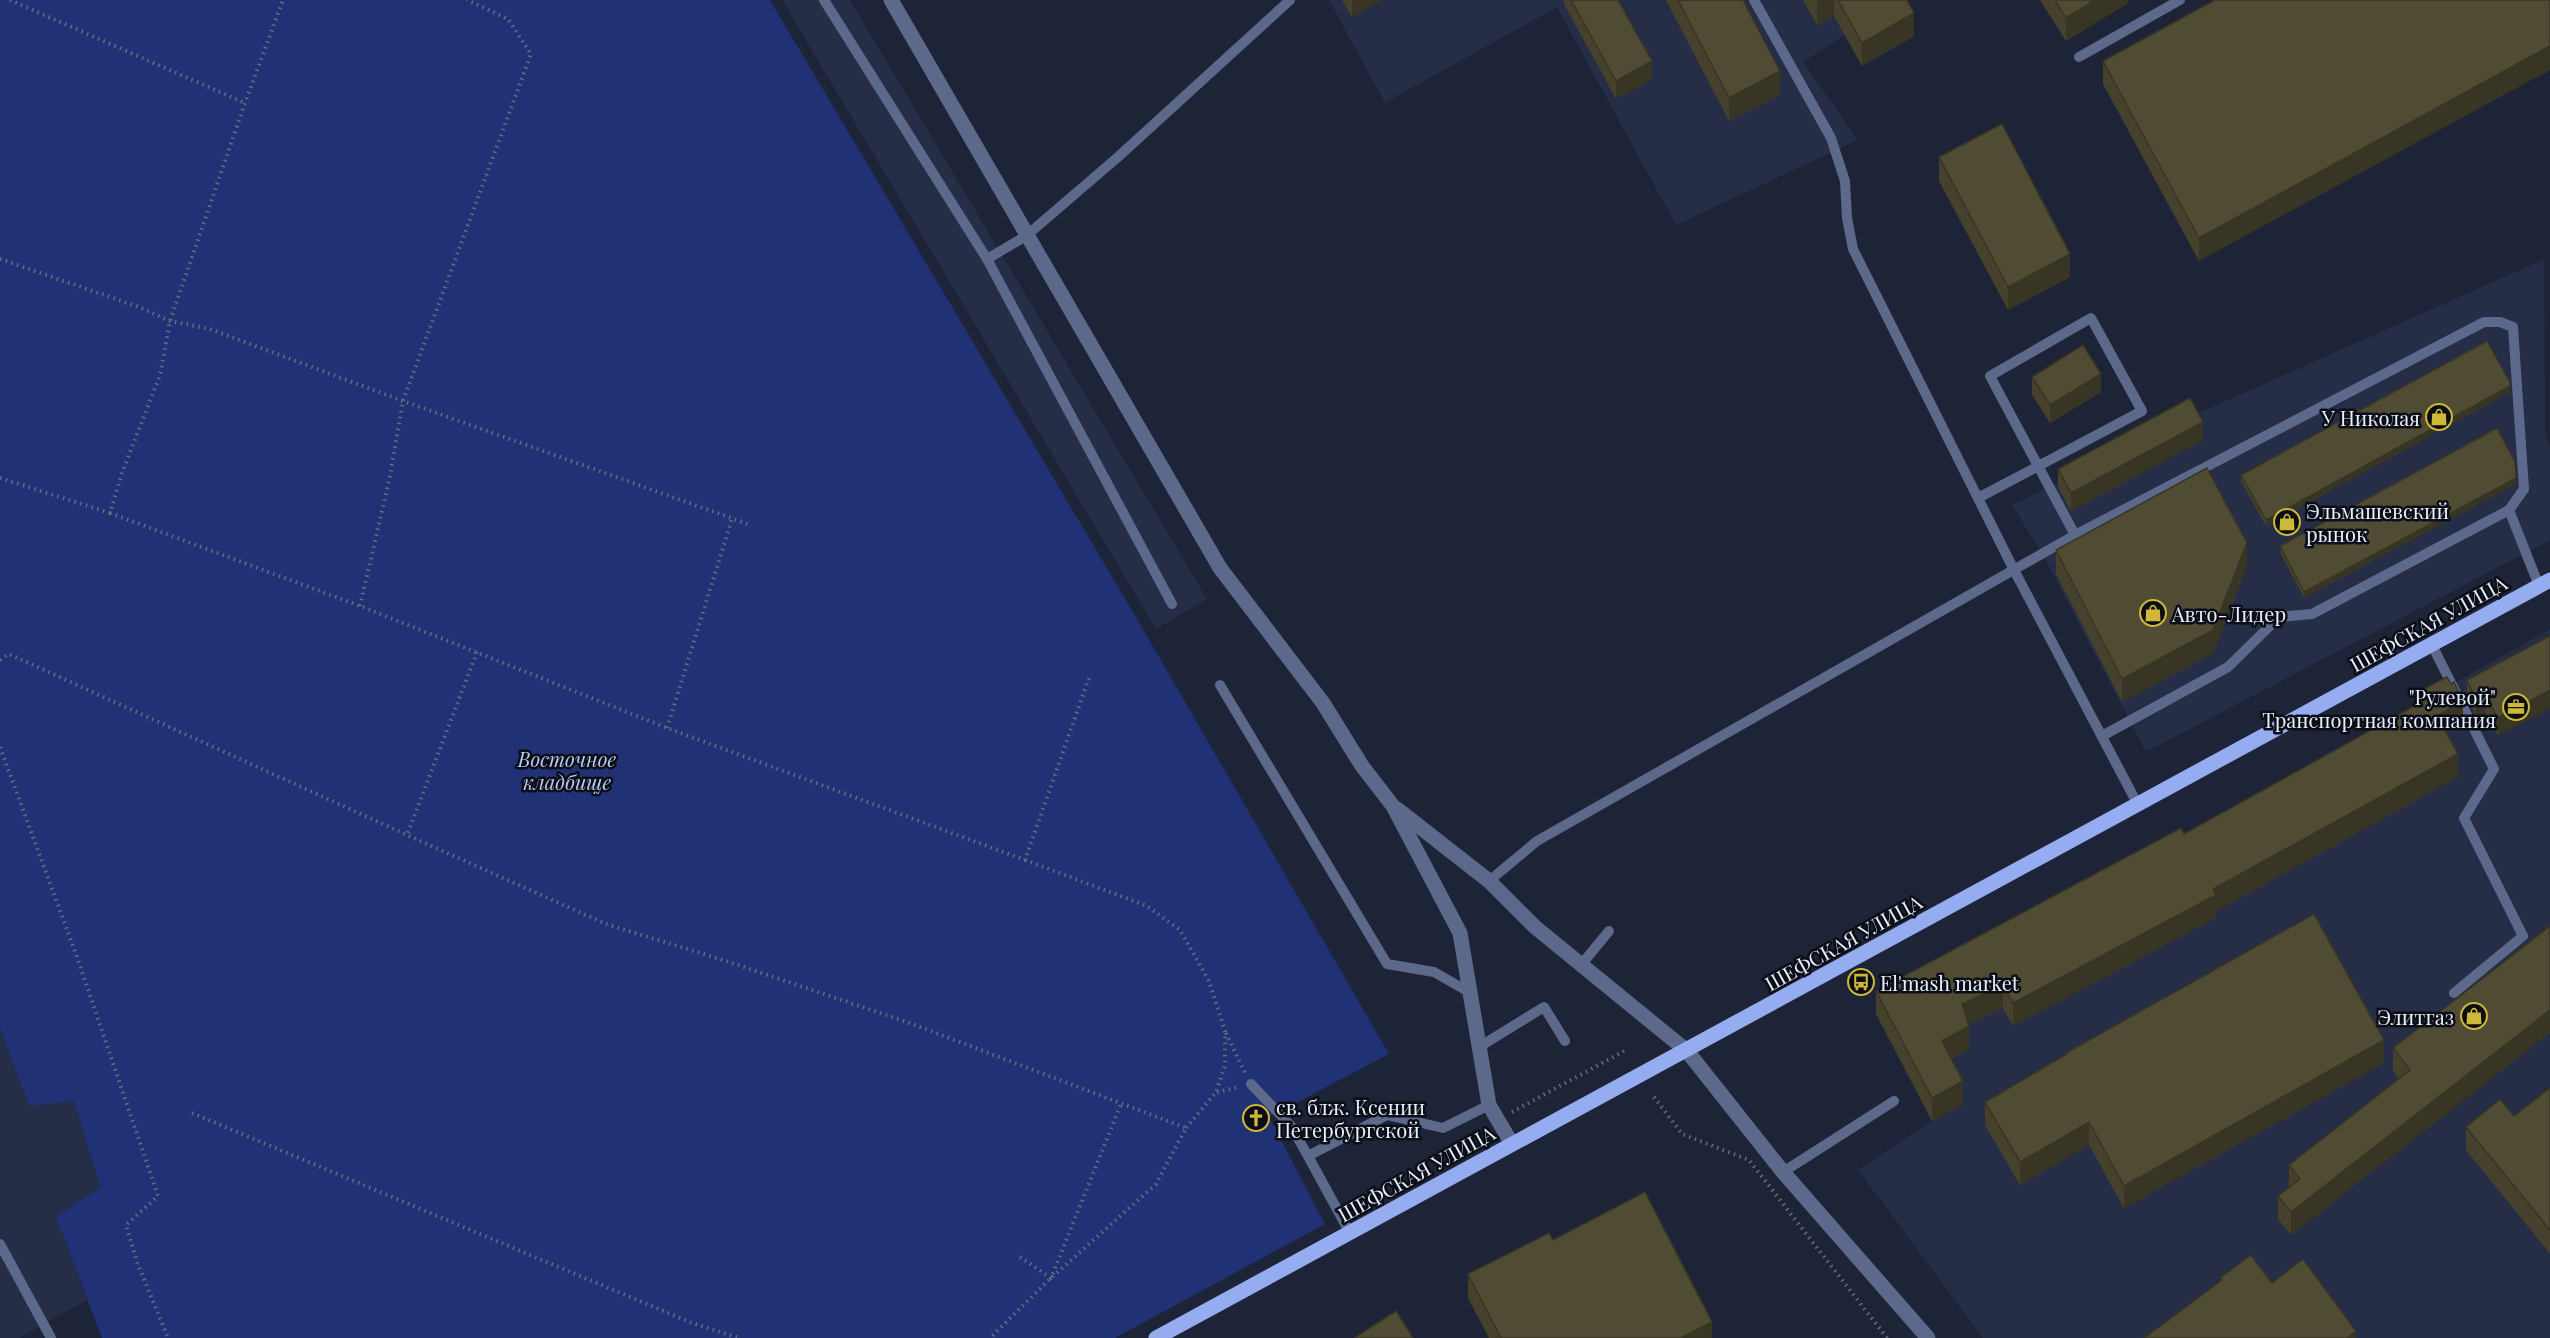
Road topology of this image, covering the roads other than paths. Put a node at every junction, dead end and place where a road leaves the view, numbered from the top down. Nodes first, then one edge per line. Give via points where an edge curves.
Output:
1 (824, 0) edge
2 (891, 0) edge
3 (1290, 0) edge
4 (1754, 0) edge
5 (2180, 0) edge
6 (2079, 57) dead end
7 (1026, 236) junction
8 (987, 259) junction
9 (2036, 467) junction
10 (1978, 498) junction
11 (2509, 510) junction
12 (2074, 535) junction
13 (2014, 570) junction
14 (2545, 583) edge
15 (1172, 604) dead end
16 (2432, 645) junction
17 (1220, 685) dead end
18 (2102, 736) junction
19 (2138, 805) junction
20 (1393, 806) junction
21 (1490, 881) junction
22 (1609, 931) dead end
23 (1581, 964) junction
24 (1469, 992) junction
25 (2454, 993) dead end
26 (1565, 1041) dead end
27 (1479, 1047) junction
28 (1687, 1051) junction
29 (1251, 1084) road end
30 (1894, 1101) dead end
31 (1489, 1105) junction
32 (1512, 1144) junction
33 (1308, 1156) junction
34 (1783, 1172) junction
35 (1350, 1233) junction
36 (0, 1244) edge
37 (51, 1338) edge
38 (1156, 1338) edge
39 (1928, 1338) edge

1 - 8 lane
2 - 7 street
3 - 7 lane
4 - 10 lane via 1831,138 1845,181 1853,249
5 - 6 lane
7 - 8 lane
7 - 20 street via 1220,568 1323,703 1362,766
8 - 15 lane
9 - 9 lane via 2142,411 2091,318 1989,375
9 - 10 lane
9 - 12 lane
10 - 13 lane
11 - 12 lane via 2524,489 2513,327 2484,322
11 - 14 lane
11 - 18 lane via 2312,614 2279,617 2228,667
12 - 13 lane
13 - 18 lane
13 - 21 lane via 1537,841
14 - 16 main road, ШЕФСКАЯ УЛИЦА
16 - 19 main road, ШЕФСКАЯ УЛИЦА
16 - 25 lane via 2494,769 2464,818 2523,936
17 - 24 lane via 1387,964 1434,972
18 - 19 lane
19 - 28 main road, ШЕФСКАЯ УЛИЦА
20 - 21 street
20 - 24 street via 1460,933
21 - 23 street via 1535,927
22 - 23 lane
23 - 28 street
24 - 27 street
26 - 27 lane via 1544,1007
27 - 31 street
28 - 32 main road, ШЕФСКАЯ УЛИЦА
28 - 34 street
29 - 33 lane via 1291,1125
30 - 34 lane
31 - 32 street
31 - 33 lane via 1443,1128 1387,1115
32 - 35 main road, ШЕФСКАЯ УЛИЦА
33 - 35 lane
34 - 39 street
35 - 38 main road, ШЕФСКАЯ УЛИЦА
36 - 37 lane

